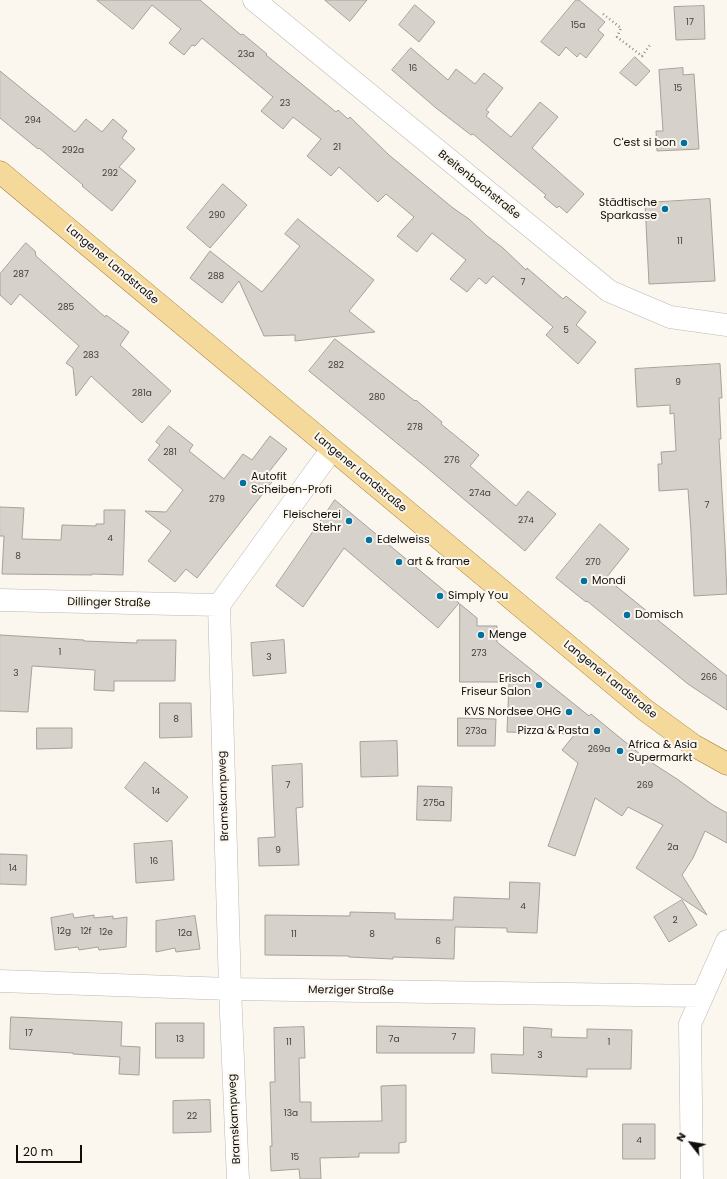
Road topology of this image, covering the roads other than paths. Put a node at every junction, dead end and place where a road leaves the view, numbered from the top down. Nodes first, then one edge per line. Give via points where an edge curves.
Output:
1 (260, 2) edge
2 (0, 172) edge
3 (727, 325) edge
4 (332, 449) junction
5 (0, 600) edge
6 (219, 605) junction
7 (727, 764) edge
8 (727, 941) edge
9 (0, 981) edge
10 (230, 989) junction
11 (702, 996) junction
12 (238, 1179) edge
13 (692, 1179) edge

1 - 3 street, Breitenbachstraße via 609,291 670,317
2 - 4 main road, Langener Landstraße
4 - 6 street
4 - 7 main road, Langener Landstraße via 645,710 693,745
5 - 6 street, Dillinger Straße
6 - 10 street, Bramskampweg
8 - 11 street
9 - 10 street, Merziger Straße
10 - 11 street, Merziger Straße
10 - 12 street, Bramskampweg
11 - 13 street via 690,1024

